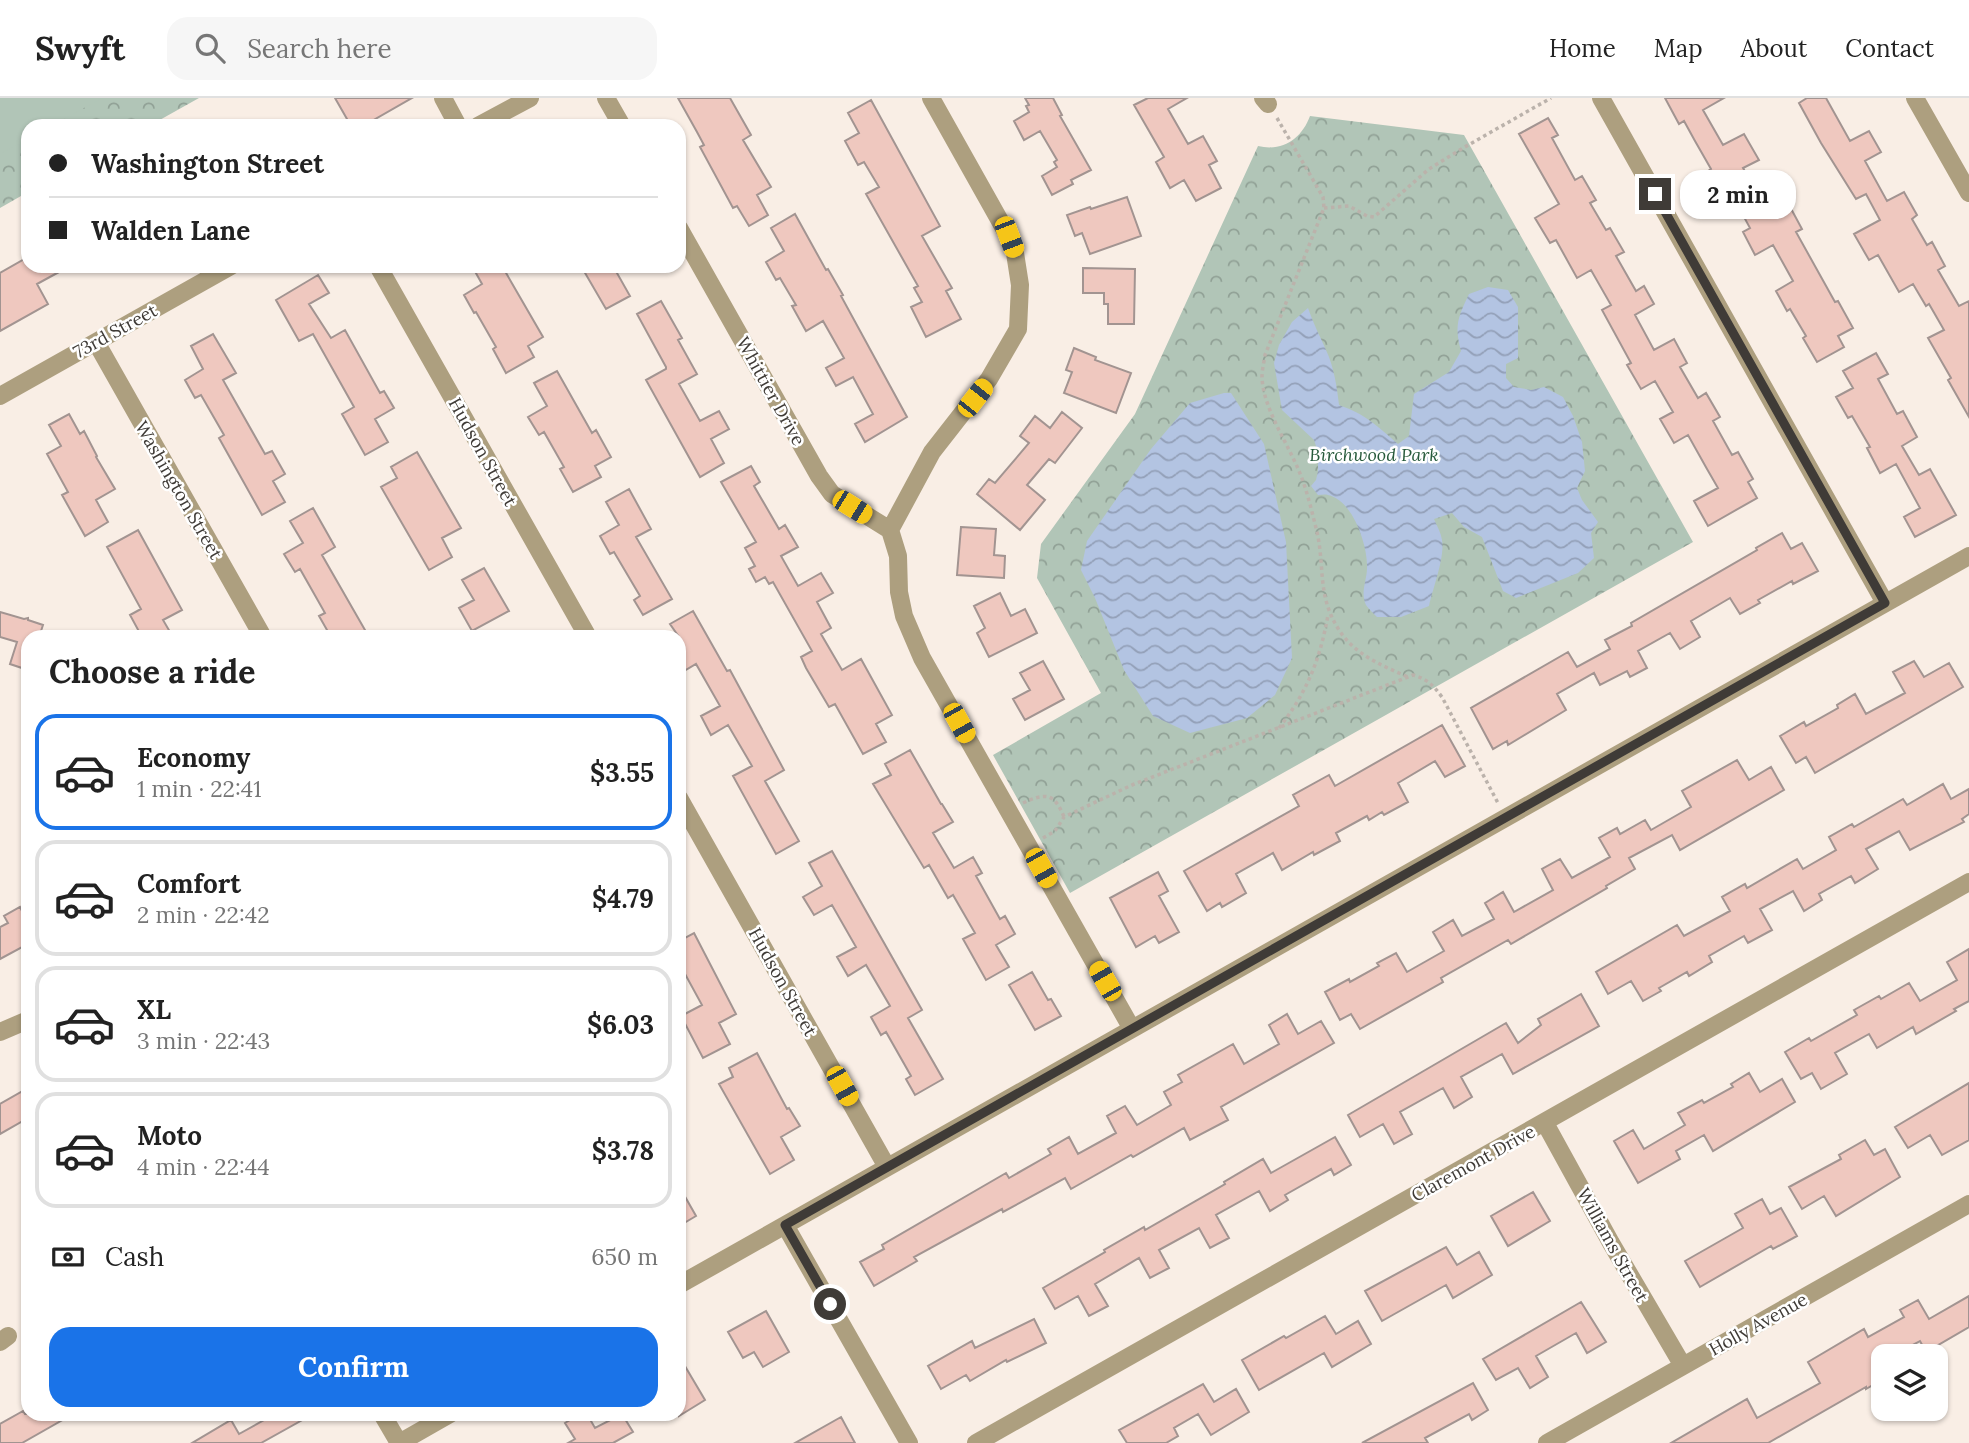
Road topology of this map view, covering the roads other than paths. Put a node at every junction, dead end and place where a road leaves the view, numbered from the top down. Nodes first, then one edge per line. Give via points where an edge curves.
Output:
1 (443, 98) edge
2 (530, 98) edge
3 (606, 98) edge
4 (931, 98) edge
5 (1601, 98) edge
6 (1915, 98) edge
7 (454, 119) edge
8 (491, 119) edge
9 (618, 119) edge
10 (1969, 193) edge
11 (686, 240) edge
12 (219, 273) edge
13 (382, 273) edge
14 (96, 342) junction
15 (0, 396) edge
16 (890, 530) junction
17 (1969, 556) edge
18 (1885, 603) junction
19 (258, 630) edge
20 (584, 630) edge
21 (686, 810) edge
22 (1969, 882) edge
23 (21, 1023) edge
24 (1132, 1029) junction
25 (0, 1032) edge
26 (1545, 1123) junction
27 (887, 1167) junction
28 (1969, 1204) edge
29 (785, 1225) junction
30 (686, 1281) edge
31 (1683, 1366) junction
32 (386, 1421) edge
33 (438, 1421) edge
34 (399, 1443) edge
35 (909, 1443) edge
36 (976, 1443) edge
37 (1547, 1443) edge

1 - 7 street
2 - 8 street
3 - 9 street
4 - 16 street via 1009,237 1020,285 1018,329 989,379 932,452
5 - 18 street
6 - 10 street
11 - 16 street, Whittier Drive via 819,477 832,494
12 - 14 street, 73rd Street
13 - 20 street, Hudson Street
14 - 15 street, 73rd Street
14 - 19 street, Washington Street
16 - 24 street via 898,556 899,592 922,658
17 - 18 street
18 - 24 street
21 - 27 street, Hudson Street
22 - 26 street, Claremont Drive
23 - 25 street
24 - 27 street
26 - 31 street, Williams Street
26 - 36 street, Claremont Drive
27 - 29 street
28 - 31 street, Holly Avenue
29 - 30 street
29 - 35 street
31 - 37 street, Holly Avenue
32 - 34 street
33 - 34 street

